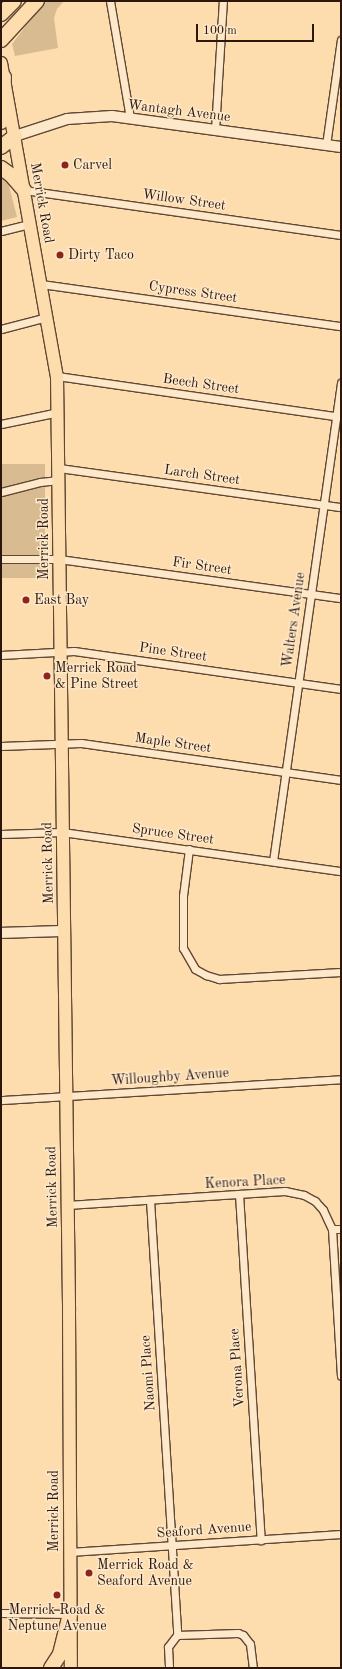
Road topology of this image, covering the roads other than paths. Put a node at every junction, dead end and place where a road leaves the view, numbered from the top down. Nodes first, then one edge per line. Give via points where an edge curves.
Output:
1 (14, 1) edge
2 (37, 1) edge
3 (110, 1) edge
4 (223, 1) edge
5 (1, 14) edge
6 (1, 40) edge
7 (341, 40) edge
8 (1, 63) edge
9 (4, 77) junction
10 (130, 118) junction
11 (1, 122) edge
12 (215, 130) junction
13 (15, 136) junction
14 (326, 145) junction
15 (1, 147) edge
16 (341, 147) edge
17 (1, 168) edge
18 (24, 190) junction
19 (30, 224) junction
20 (1, 231) edge
21 (341, 235) edge
22 (41, 284) junction
23 (48, 317) junction
24 (341, 326) edge
25 (1, 329) edge
26 (58, 376) junction
27 (341, 383) edge
28 (59, 412) junction
29 (339, 416) edge
30 (1, 424) edge
31 (59, 474) junction
32 (1, 492) edge
33 (324, 505) junction
34 (341, 507) edge
35 (1, 559) edge
36 (59, 559) junction
37 (311, 594) junction
38 (341, 598) edge
39 (60, 651) junction
40 (1, 655) edge
41 (298, 683) junction
42 (341, 689) edge
43 (61, 744) junction
44 (1, 746) edge
45 (286, 772) junction
46 (341, 780) edge
47 (62, 832) junction
48 (1, 834) edge
49 (190, 849) junction
50 (273, 861) junction
51 (341, 871) edge
52 (64, 931) junction
53 (1, 933) edge
54 (341, 972) edge
55 (341, 1079) edge
56 (66, 1097) junction
57 (1, 1100) edge
58 (239, 1194) junction
59 (150, 1200) junction
60 (67, 1205) junction
61 (332, 1229) junction
62 (341, 1229) edge
63 (341, 1376) edge
64 (341, 1534) edge
65 (261, 1540) junction
66 (172, 1545) junction
67 (69, 1552) junction
68 (1, 1613) edge
69 (70, 1614) junction
70 (177, 1635) junction
71 (52, 1668) edge
72 (71, 1668) edge
73 (169, 1668) edge
74 (253, 1668) edge

1 - 5 highway
2 - 6 highway
3 - 10 street
4 - 12 street
7 - 14 street
8 - 9 main road, Merrick Road
9 - 11 highway
9 - 13 main road, Merrick Road
10 - 12 main road, Wantagh Avenue
10 - 13 main road, Wantagh Avenue via 112,116 67,120
12 - 14 main road, Wantagh Avenue
13 - 15 highway
13 - 18 main road, Merrick Road
14 - 16 main road, Wantagh Avenue
17 - 18 highway
18 - 19 main road, Merrick Road
18 - 21 street, Willow Street
19 - 20 street
19 - 22 main road, Merrick Road
22 - 23 main road, Merrick Road
22 - 24 street, Cypress Street
23 - 25 street
23 - 26 main road, Merrick Road
26 - 28 main road, Merrick Road
26 - 29 street, Beech Street
27 - 29 street, Walters Avenue
28 - 30 street
28 - 31 main road, Merrick Road
29 - 33 street, Walters Avenue
31 - 32 street, Larch Street via 40,482
31 - 33 street, Larch Street
31 - 36 main road, Merrick Road
33 - 34 street, Larch Street
33 - 37 street, Walters Avenue
35 - 36 street, Fir Street
36 - 37 street, Fir Street
36 - 39 main road, Merrick Road
37 - 38 street, Fir Street
37 - 41 street, Walters Avenue
39 - 40 street, Pine Street
39 - 41 street, Pine Street
39 - 43 main road, Merrick Road
41 - 42 street, Pine Street
41 - 45 street, Walters Avenue
43 - 44 street, Maple Street
43 - 45 street, Maple Street via 81,743
43 - 47 main road, Merrick Road
45 - 46 street, Maple Street
45 - 50 street, Walters Avenue
47 - 48 street, Spruce Street
47 - 49 street, Spruce Street
47 - 52 main road, Merrick Road
49 - 50 street, Spruce Street
49 - 54 street via 183,896 183,948 195,969 219,979
50 - 51 street, Spruce Street
52 - 53 main road
52 - 56 main road, Merrick Road
55 - 56 street, Willoughby Avenue
56 - 57 street, Willoughby Avenue
56 - 60 main road, Merrick Road
58 - 59 street, Kenora Place
58 - 61 street, Kenora Place via 285,1191 304,1195 323,1210
58 - 65 street, Verona Place
59 - 60 street, Kenora Place
59 - 66 street, Naomi Place
60 - 67 main road, Merrick Road
61 - 62 street
61 - 63 street, Kenora Place
64 - 65 street, Seaford Avenue
65 - 66 street, Seaford Avenue
66 - 67 street, Seaford Avenue
66 - 70 street, Naomi Place
67 - 69 main road, Merrick Road
68 - 69 street
69 - 71 highway via 60,1654
69 - 72 main road, Merrick Road
70 - 73 street via 168,1647
70 - 74 street via 243,1635 250,1644

